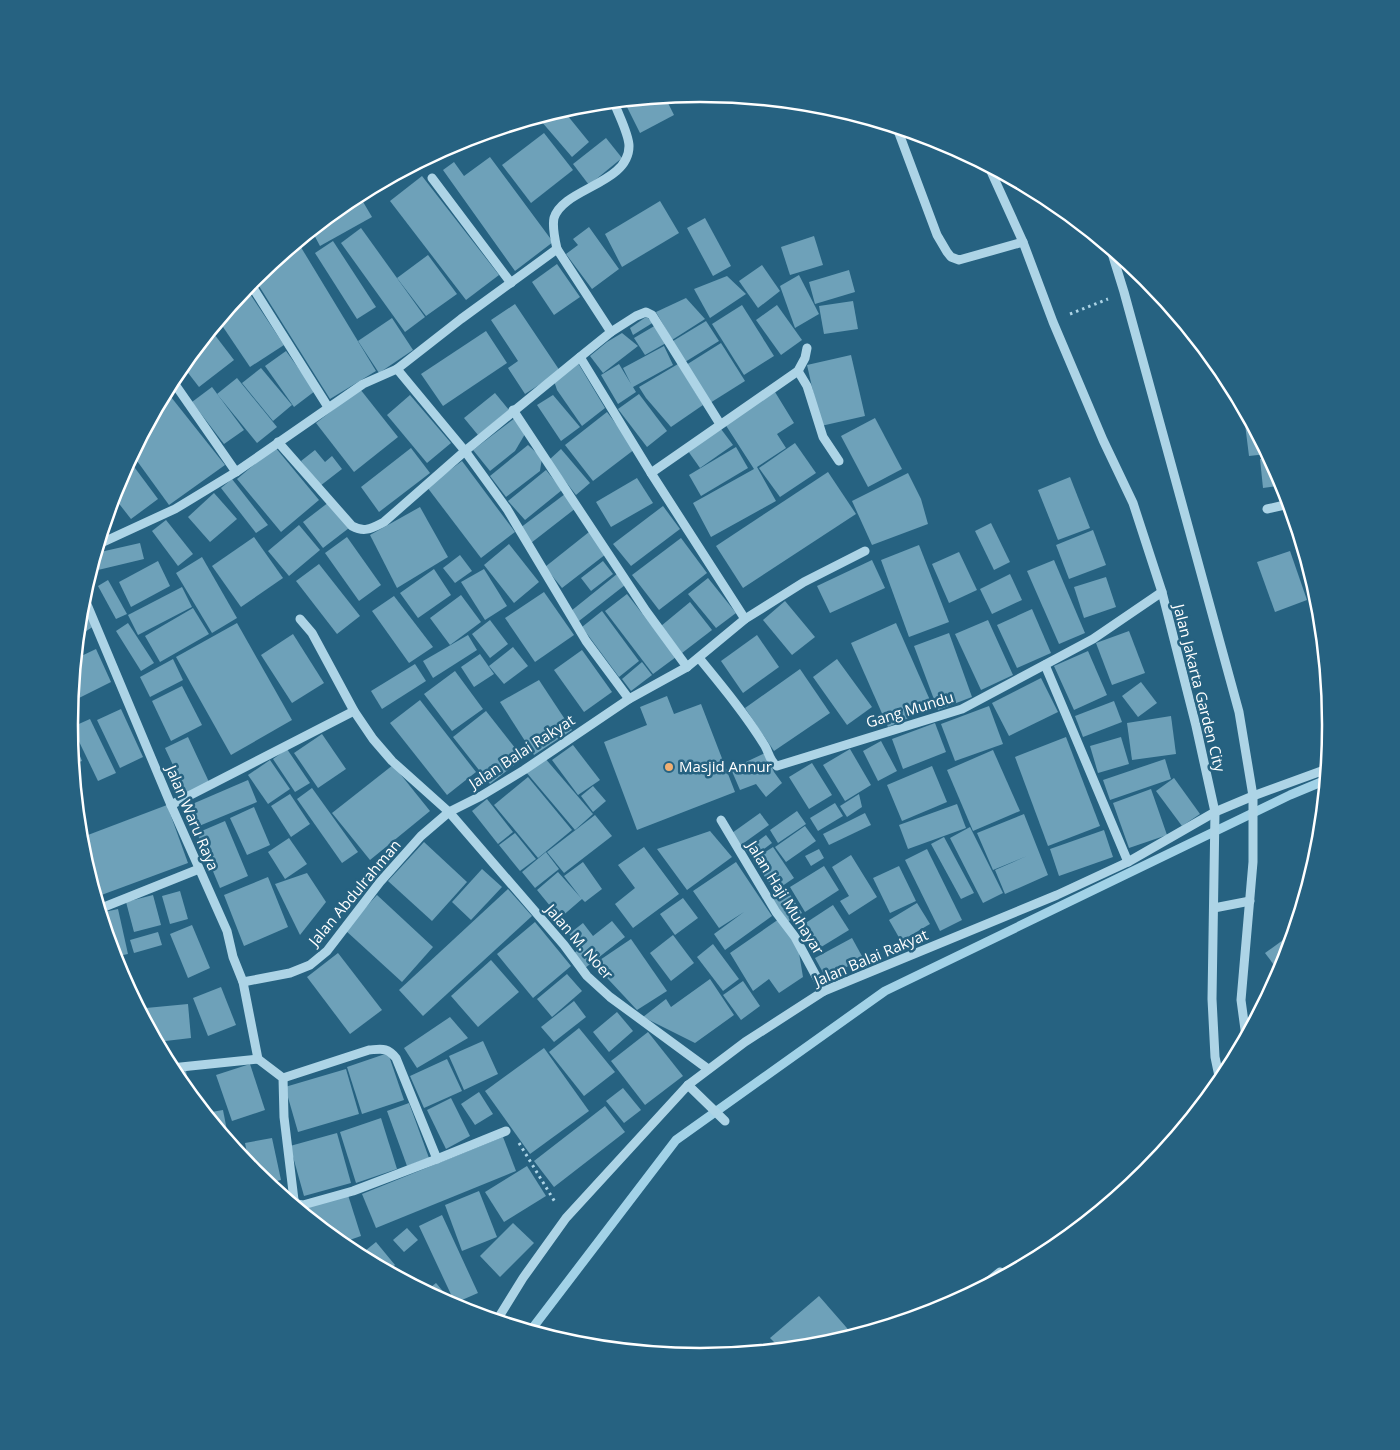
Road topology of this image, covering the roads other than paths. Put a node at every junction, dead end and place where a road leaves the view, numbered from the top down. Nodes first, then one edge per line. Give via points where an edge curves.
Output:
1 (616, 108) edge
2 (900, 136) edge
3 (995, 177) edge
4 (432, 178) dead end
5 (1023, 242) junction
6 (557, 249) junction
7 (1114, 261) edge
8 (511, 283) junction
9 (255, 291) edge
10 (611, 332) junction
11 (807, 348) dead end
12 (580, 357) junction
13 (397, 370) junction
14 (798, 371) junction
15 (177, 387) edge
16 (328, 407) junction
17 (514, 410) junction
18 (720, 424) junction
19 (278, 442) junction
20 (465, 451) junction
21 (840, 461) dead end
22 (236, 472) junction
23 (651, 473) junction
24 (1282, 506) edge
25 (1267, 509) dead end
26 (106, 540) edge
27 (865, 551) dead end
28 (1162, 592) junction
29 (88, 608) edge
30 (300, 619) dead end
31 (745, 619) junction
32 (699, 658) junction
33 (1045, 664) junction
34 (687, 667) junction
35 (629, 699) junction
36 (354, 711) junction
37 (1320, 771) edge
38 (1253, 796) junction
39 (171, 805) junction
40 (449, 812) junction
41 (1215, 812) junction
42 (721, 820) dead end
43 (1128, 862) junction
44 (199, 869) junction
45 (1250, 901) junction
46 (105, 906) edge
47 (1214, 908) junction
48 (243, 982) junction
49 (824, 991) junction
50 (1244, 1026) edge
51 (258, 1059) junction
52 (180, 1067) edge
53 (708, 1069) junction
54 (1218, 1071) edge
55 (282, 1078) junction
56 (688, 1085) junction
57 (723, 1118) dead end
58 (506, 1131) dead end
59 (437, 1159) junction
60 (294, 1196) edge
61 (304, 1205) edge
62 (501, 1314) edge

1 - 6 street via 630,144 628,156 611,175 560,210 554,219
2 - 5 street via 938,235 951,257 959,260
3 - 5 street, Jalan Jakarta Garden City
4 - 8 street
5 - 28 street, Jalan Jakarta Garden City via 1053,322 1133,503
6 - 8 street
6 - 10 street
7 - 38 street, Jalan Jakarta Garden City via 1239,712
8 - 13 street
9 - 16 street
10 - 12 street
10 - 18 street via 641,313 652,315
11 - 14 street
12 - 17 street
12 - 23 street
13 - 16 street via 363,384
13 - 20 street
14 - 18 street
14 - 21 street via 807,386 822,436
15 - 22 street
16 - 19 street
17 - 20 street
17 - 34 street via 646,611
18 - 23 street
19 - 20 street via 359,530 368,530 384,522
19 - 22 street
20 - 35 street via 507,509 586,641
22 - 26 street via 175,509
23 - 31 street
24 - 25 street
27 - 31 street, Jalan Balai Rakyat via 804,582
28 - 33 street, Gang Mundu via 1093,639
28 - 41 street, Jalan Jakarta Garden City
29 - 39 street, Jalan Waru Raya
30 - 36 street, Jalan M. Noer via 312,633
31 - 32 street, Jalan Balai Rakyat
32 - 33 street, Gang Mundu via 734,701 777,766 962,709
32 - 34 street, Jalan Balai Rakyat
33 - 43 street
34 - 35 street, Jalan Balai Rakyat
35 - 40 street, Jalan Balai Rakyat via 524,770
36 - 39 street
36 - 40 street, Jalan M. Noer via 392,761
37 - 38 street, Jalan Balai Rakyat
38 - 41 street, Jalan Balai Rakyat
38 - 45 street, Jalan Jakarta Garden City
39 - 44 street, Jalan Waru Raya
40 - 48 street, Jalan Abdulrahman via 421,836 380,882 327,951 310,965
40 - 53 street, Jalan M. Noer via 587,976
41 - 43 street, Jalan Balai Rakyat
41 - 47 street, Jalan Jakarta Garden City
42 - 49 street, Jalan Haji Muhayar via 776,912 795,937
43 - 49 street, Jalan Balai Rakyat via 1058,895
44 - 46 street
44 - 48 street, Jalan Waru Raya via 227,930
45 - 47 street
45 - 50 street, Jalan Jakarta Garden City via 1241,1000
47 - 54 street, Jalan Jakarta Garden City via 1212,999
48 - 51 street, Jalan Waru Raya
49 - 53 street, Jalan Balai Rakyat
51 - 52 street
51 - 55 street
53 - 56 street, Jalan Balai Rakyat
55 - 59 street via 369,1050 390,1051 396,1058
55 - 60 street
56 - 57 street
56 - 62 street, Jalan Balai Rakyat via 566,1218
58 - 59 street
59 - 61 street via 354,1191

